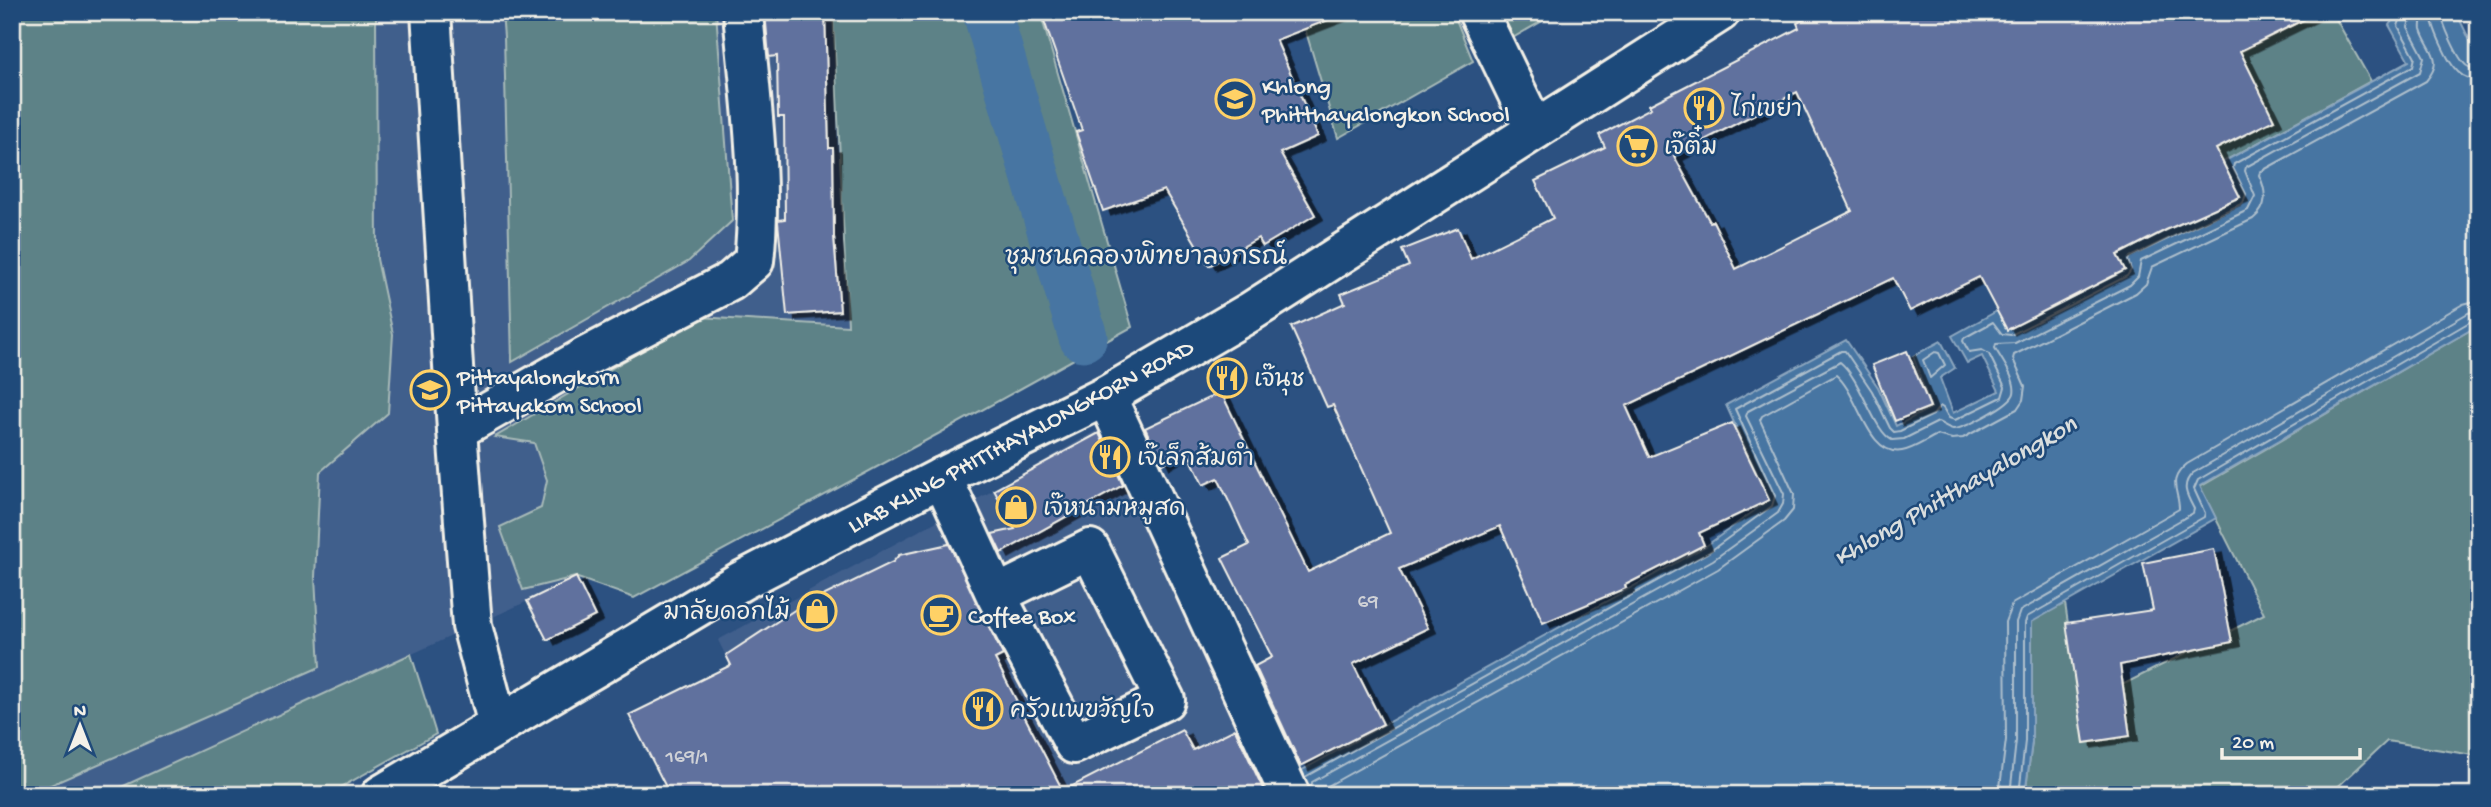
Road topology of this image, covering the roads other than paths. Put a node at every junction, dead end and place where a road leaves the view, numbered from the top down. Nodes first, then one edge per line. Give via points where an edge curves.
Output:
1 (431, 12) edge
2 (743, 12) edge
3 (1478, 12) edge
4 (1720, 12) edge
5 (1535, 130) junction
6 (1106, 396) junction
7 (457, 430) junction
8 (942, 477) junction
9 (996, 595) junction
10 (498, 725) junction
11 (381, 795) edge
12 (1290, 795) edge

1 - 7 main road
2 - 7 main road via 756,158 754,261 731,281
3 - 5 main road
4 - 5 main road, LIAB KLING PHITTHAYALONGKORN ROAD
5 - 6 main road, LIAB KLING PHITTHAYALONGKORN ROAD via 1250,312
6 - 8 main road, LIAB KLING PHITTHAYALONGKORN ROAD
6 - 12 main road
7 - 10 main road via 472,626
8 - 9 main road
8 - 10 main road, LIAB KLING PHITTHAYALONGKORN ROAD via 741,581
9 - 9 main road via 1074,744 1165,700 1090,549
10 - 11 main road, LIAB KLING PHITTHAYALONGKORN ROAD

